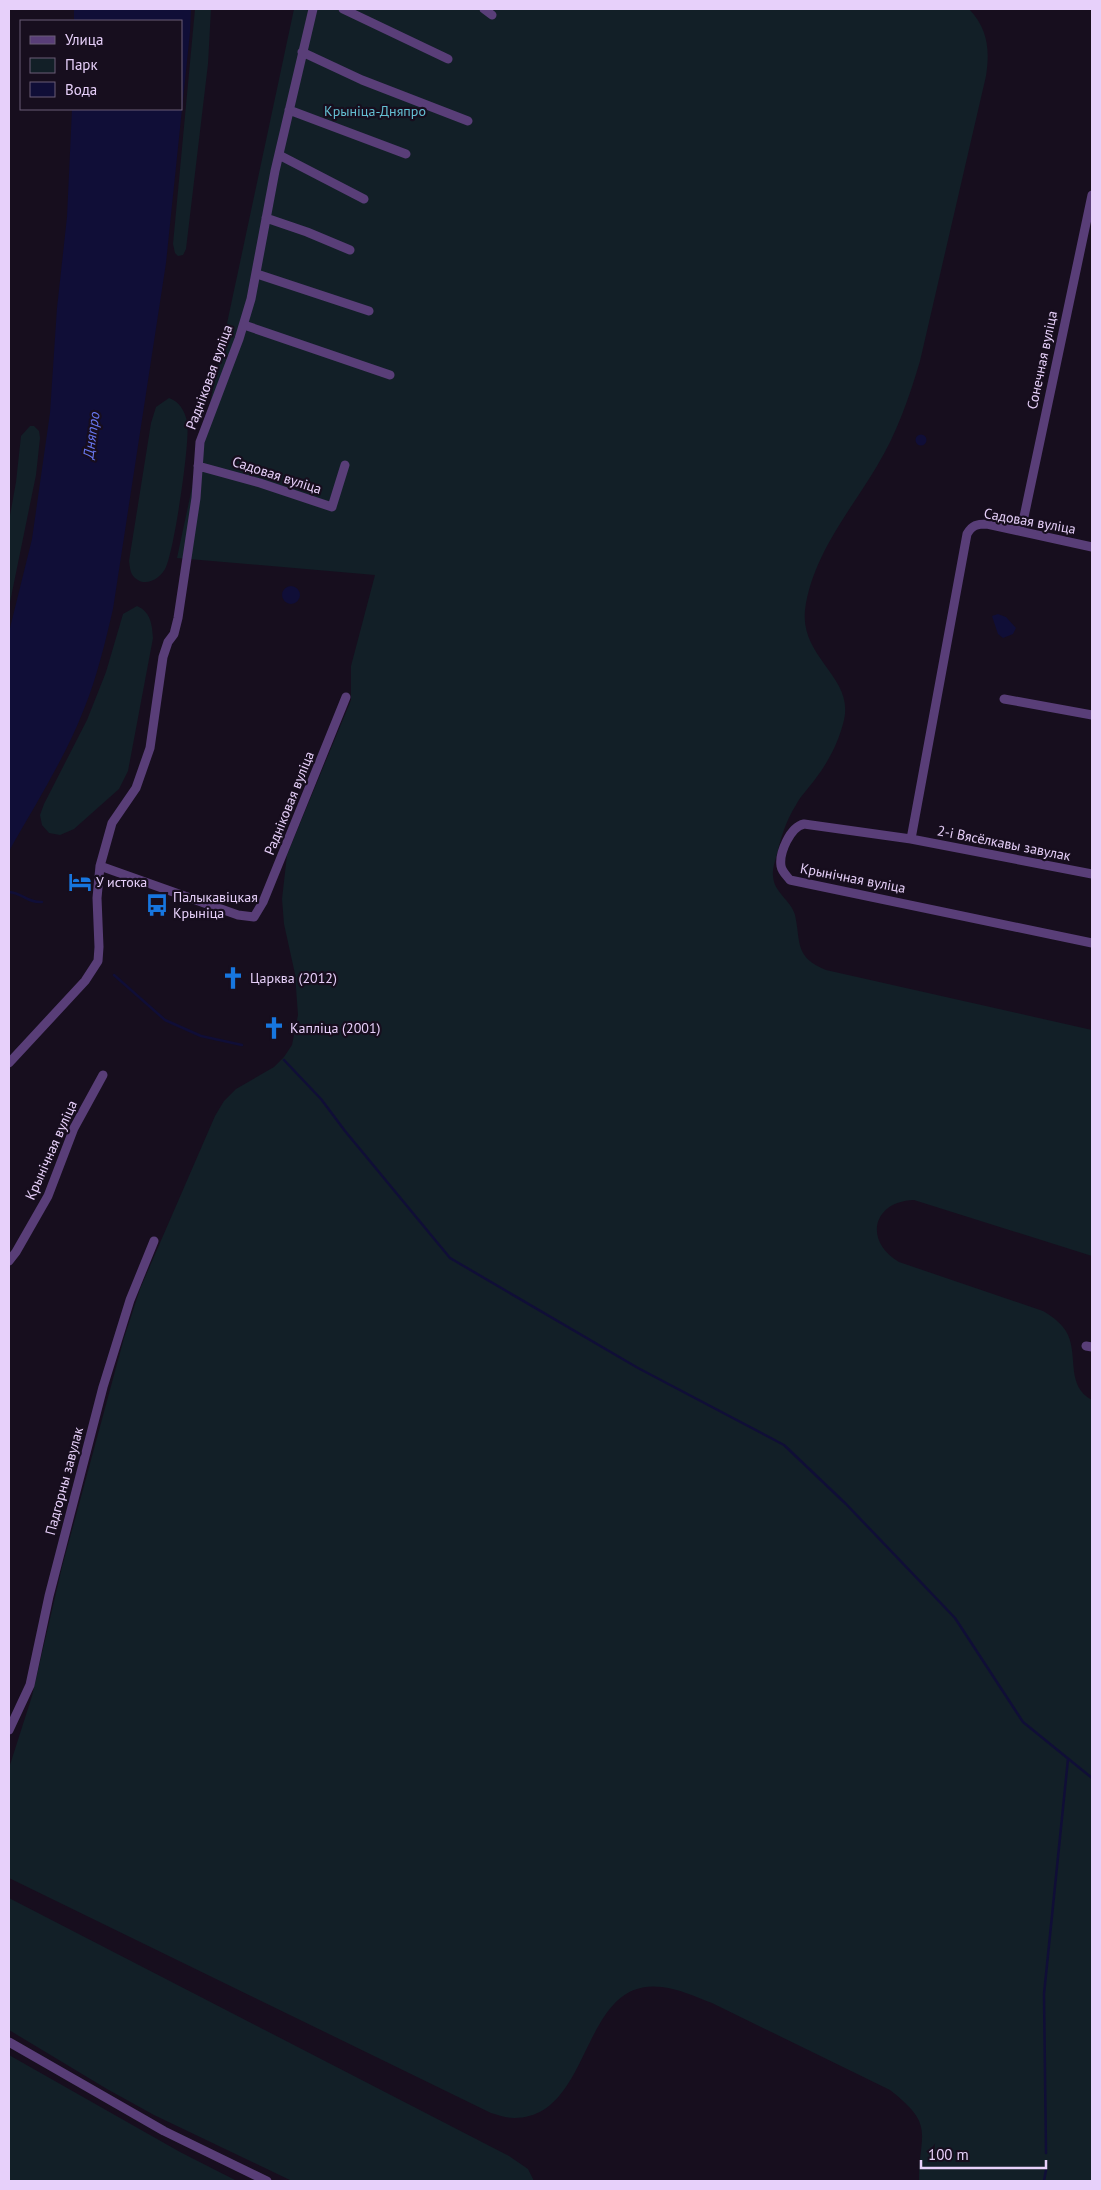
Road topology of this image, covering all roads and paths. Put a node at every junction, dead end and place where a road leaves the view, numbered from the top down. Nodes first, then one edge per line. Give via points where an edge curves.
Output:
1 (312, 9) edge
2 (344, 9) edge
3 (484, 9) edge
4 (492, 15) dead end
5 (302, 52) junction
6 (448, 59) dead end
7 (289, 110) junction
8 (468, 121) dead end
9 (406, 154) dead end
10 (279, 155) junction
11 (1092, 195) edge
12 (364, 199) dead end
13 (266, 218) junction
14 (350, 250) dead end
15 (257, 274) junction
16 (369, 311) dead end
17 (244, 325) junction
18 (390, 376) dead end
19 (345, 465) dead end
20 (198, 466) junction
21 (1021, 532) junction
22 (1092, 547) edge
23 (346, 698) dead end
24 (1004, 699) dead end
25 (1092, 715) edge
26 (911, 839) junction
27 (100, 866) junction
28 (1092, 874) edge
29 (1092, 943) edge
30 (9, 1063) edge
31 (102, 1075) dead end
32 (154, 1242) dead end
33 (9, 1261) edge
34 (9, 1730) edge
35 (9, 2042) edge
36 (267, 2181) edge

1 - 5 street, Радніковая вуліца
2 - 6 street
3 - 4 street
5 - 7 street, Радніковая вуліца
5 - 8 street via 362,80
7 - 9 street
7 - 10 street, Радніковая вуліца
10 - 12 street
10 - 13 street, Радніковая вуліца
11 - 21 street, Сонечная вуліца
13 - 14 street
13 - 15 street, Радніковая вуліца
15 - 16 street
15 - 17 street, Радніковая вуліца
17 - 18 street
17 - 20 street, Радніковая вуліца via 203,430
19 - 20 street, Садовая вуліца via 332,508
20 - 27 street, Радніковая вуліца via 178,618 163,657 150,748 136,788 112,823
21 - 22 street, Садовая вуліца
21 - 26 street, Садовая вуліца via 982,524 971,527 966,534
23 - 27 street, Радніковая вуліца via 263,902 254,916 238,914
24 - 25 street
26 - 28 street, 2-і Вясёлкавы завулак
26 - 29 street, Крынічная вуліца via 804,824 791,832 781,864 790,880
27 - 30 street, Радніковая вуліца via 98,961 86,981
31 - 33 street, Крынічная вуліца via 74,1128 48,1196
32 - 34 street, Падгорны завулак via 130,1300 103,1387 49,1596 30,1685
35 - 36 street via 164,2131

